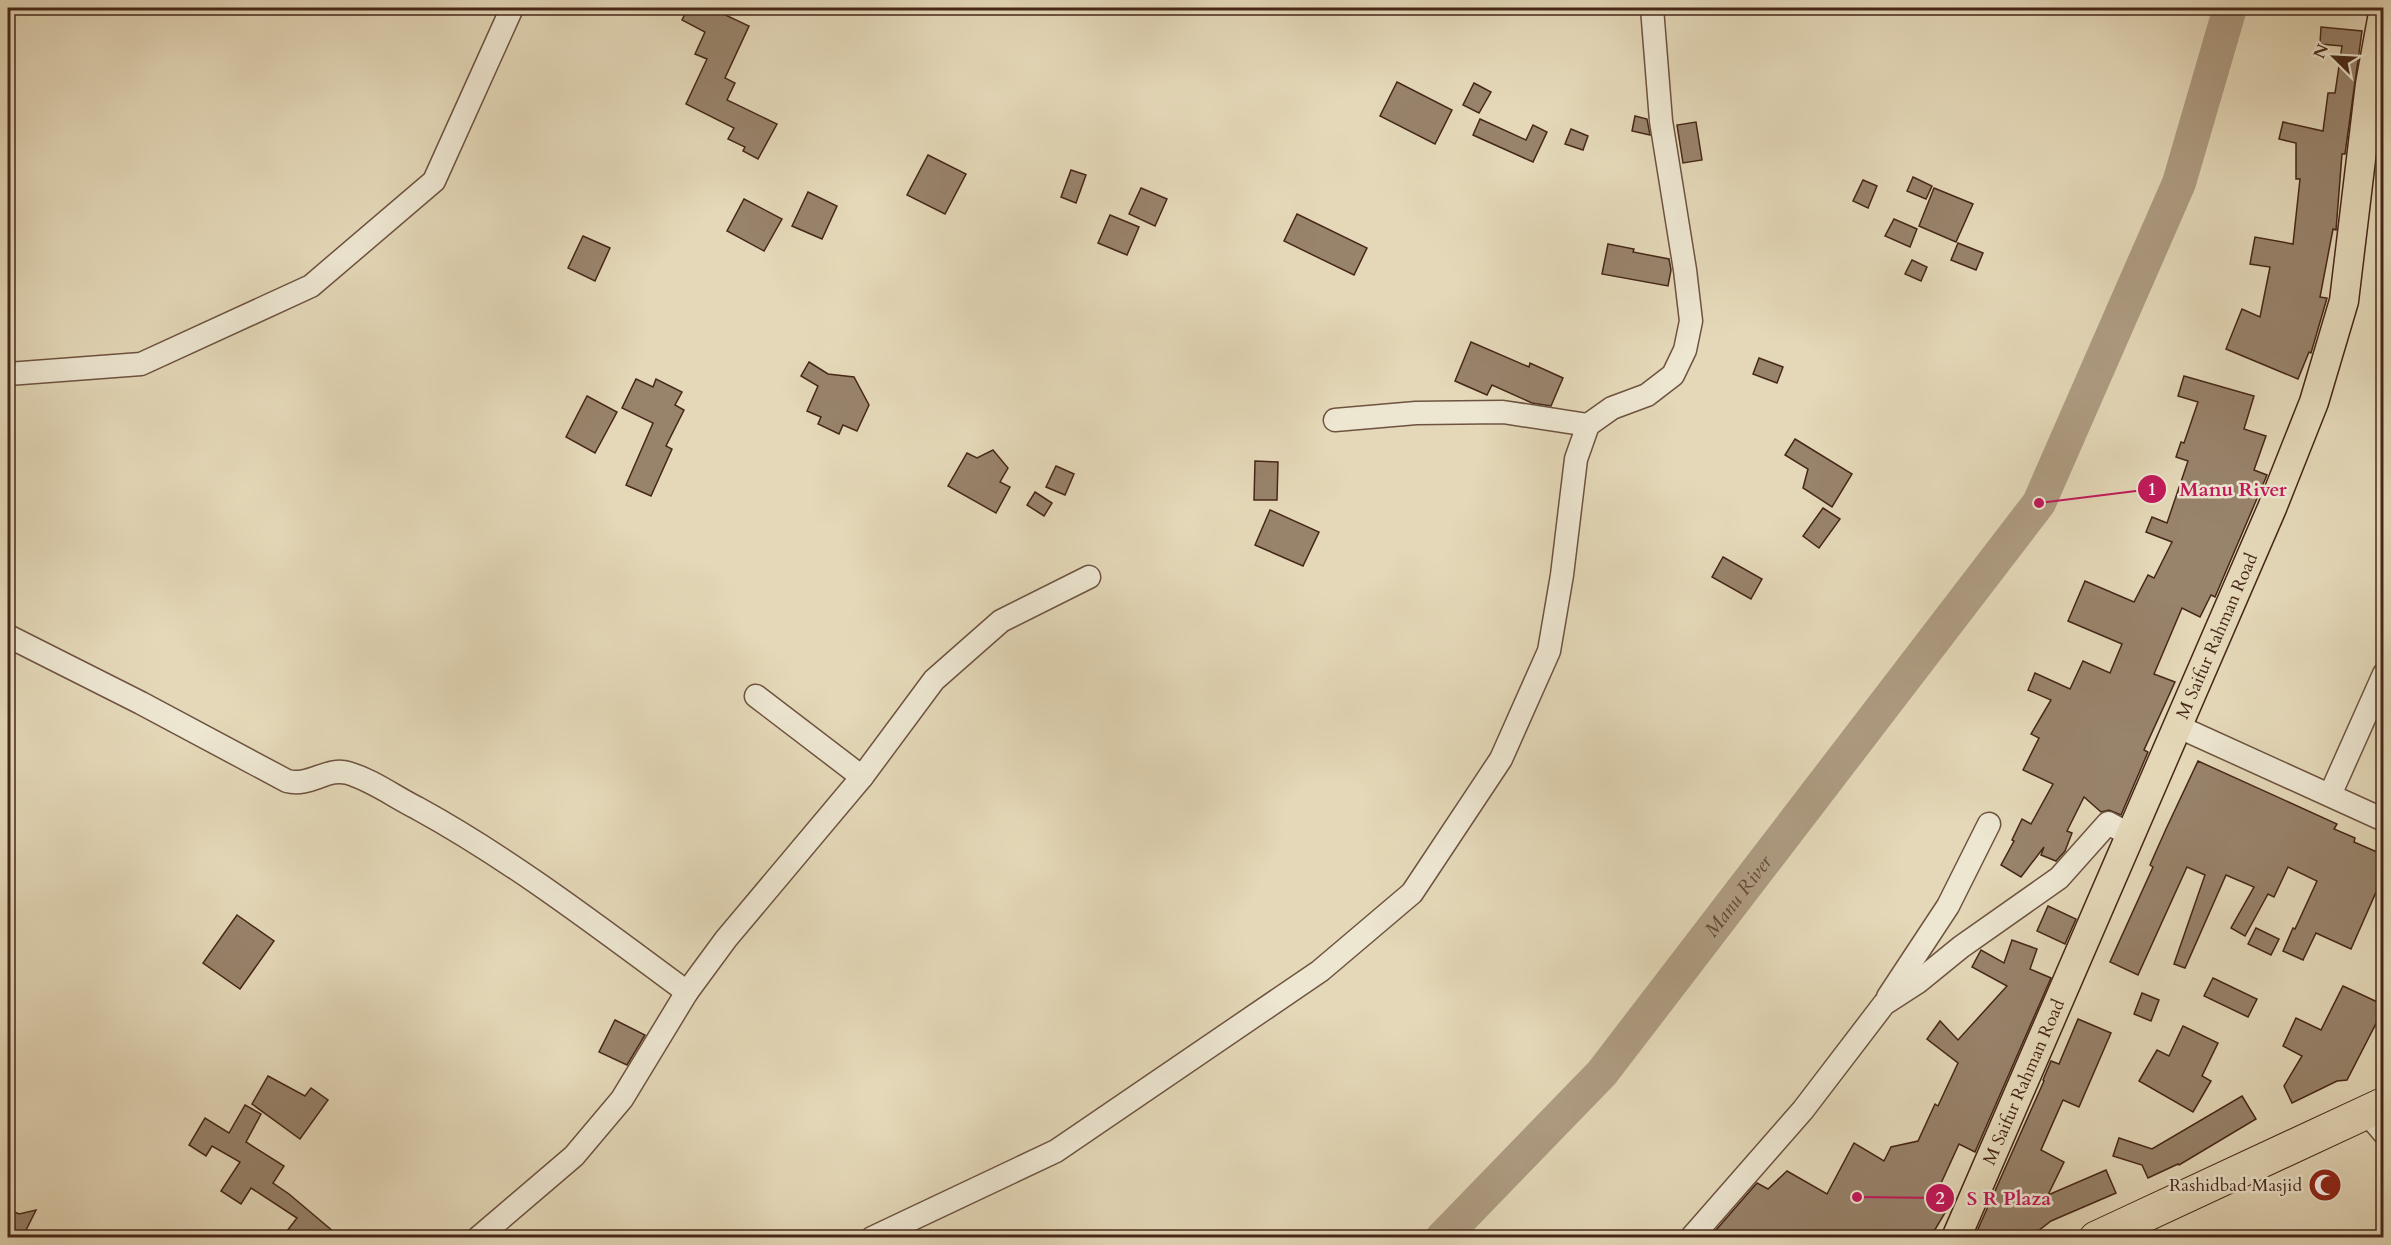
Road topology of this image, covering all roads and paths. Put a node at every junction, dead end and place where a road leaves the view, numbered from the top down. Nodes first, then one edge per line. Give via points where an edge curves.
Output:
1 (512, 8) edge
2 (1652, 8) edge
3 (2384, 8) edge
4 (8, 374) edge
5 (1335, 420) dead end
6 (1588, 425) junction
7 (1089, 578) dead end
8 (8, 636) edge
9 (2384, 674) edge
10 (756, 696) dead end
11 (2176, 726) junction
12 (862, 777) junction
13 (2330, 795) junction
14 (2384, 820) edge
15 (1989, 824) dead end
16 (2130, 835) junction
17 (687, 992) junction
18 (1884, 1004) junction
19 (2378, 1117) edge
20 (478, 1238) edge
21 (872, 1238) edge
22 (1690, 1238) edge
23 (1956, 1238) edge
24 (2096, 1238) edge

1 - 4 street via 434,181 311,286 141,364
2 - 6 street via 1661,121 1691,321 1685,350 1673,375 1647,395 1612,408
3 - 11 main road, M Saifur Rahman Road via 2370,84 2344,301 2310,412
5 - 6 street via 1416,412 1503,412
6 - 21 street via 1576,459 1549,651 1501,759 1412,893 1320,971 1056,1151
7 - 12 street via 1001,621 934,680
8 - 17 street via 287,781 303,783 342,771 375,786 449,826 578,912
9 - 13 street
10 - 12 street
11 - 13 street
11 - 16 main road, M Saifur Rahman Road
12 - 17 street via 726,939
13 - 14 street
15 - 18 street via 1948,906
16 - 18 street via 2108,823 2058,878
16 - 23 main road, M Saifur Rahman Road
17 - 20 street via 622,1099 574,1156
18 - 22 street via 1803,1110
19 - 24 highway

